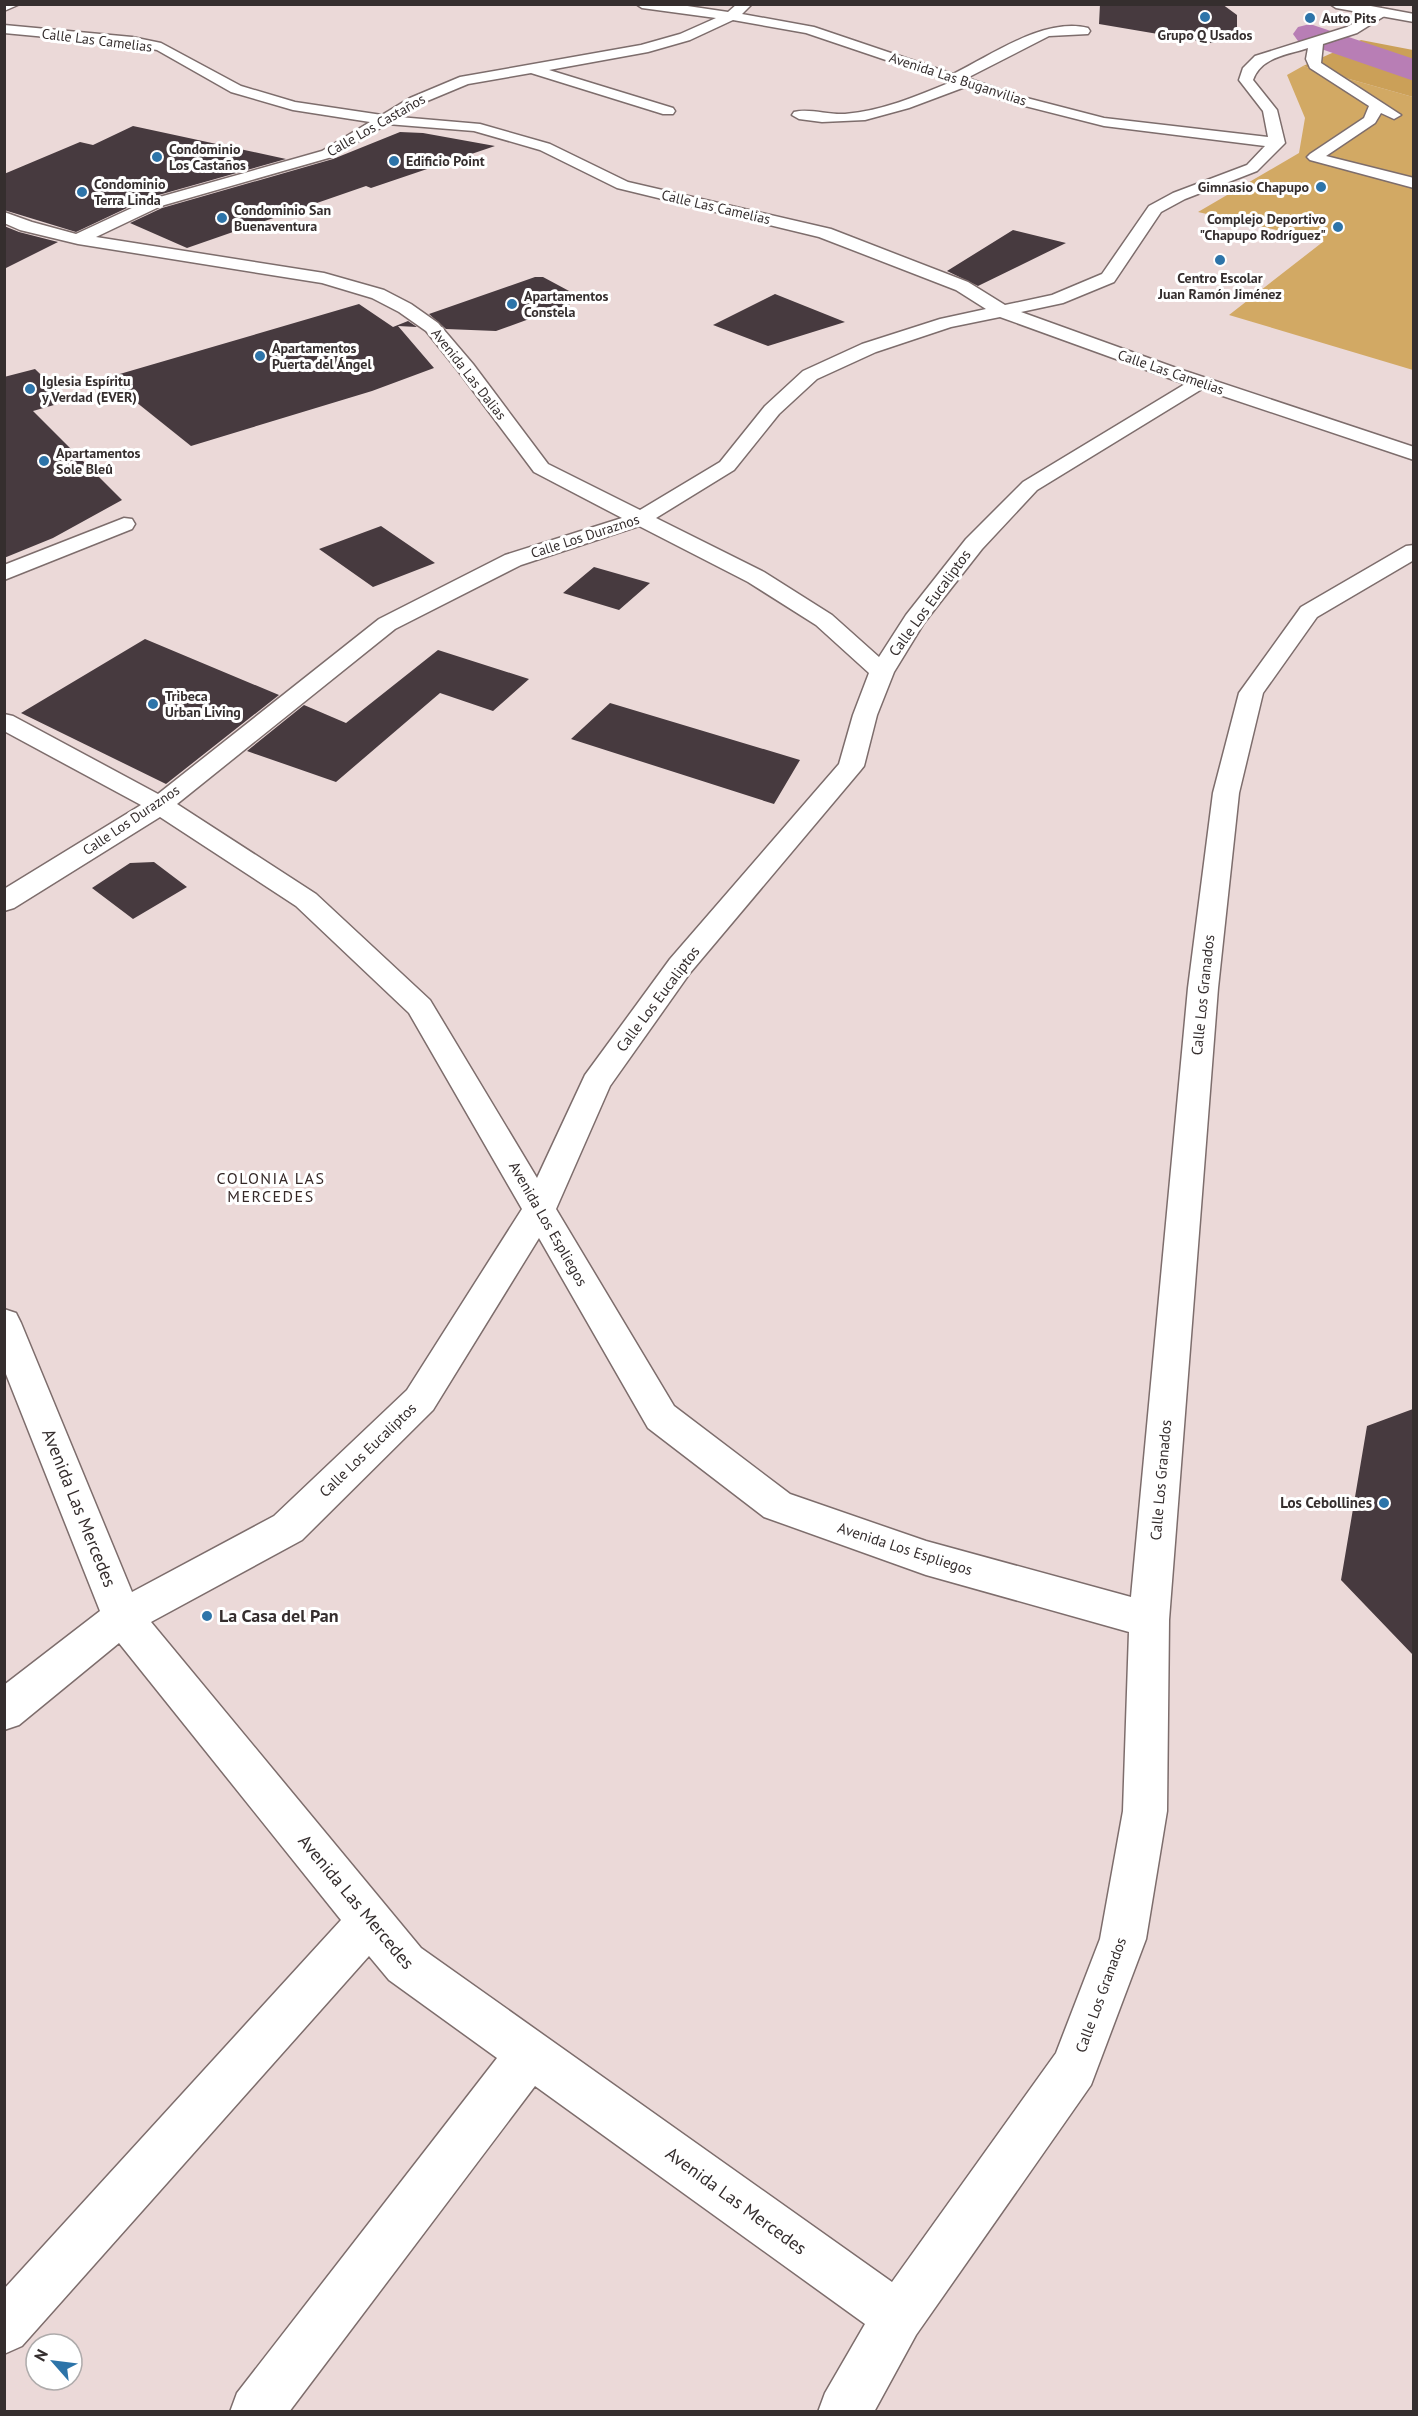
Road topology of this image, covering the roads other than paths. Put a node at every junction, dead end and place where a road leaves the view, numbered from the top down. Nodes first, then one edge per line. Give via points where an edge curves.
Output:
1 (14, 4) edge
2 (642, 4) edge
3 (746, 4) edge
4 (1336, 4) edge
5 (4, 7) edge
6 (1374, 8) edge
7 (1413, 12) edge
8 (731, 16) junction
9 (1413, 18) edge
10 (4, 29) edge
11 (1083, 31) dead end
12 (1316, 43) junction
13 (531, 68) junction
14 (960, 80) junction
15 (1377, 105) junction
16 (668, 111) dead end
17 (799, 115) dead end
18 (1394, 115) dead end
19 (387, 120) junction
20 (1277, 143) junction
21 (1413, 183) edge
22 (4, 217) edge
23 (78, 239) junction
24 (1004, 312) junction
25 (1201, 382) junction
26 (1413, 454) edge
27 (640, 519) junction
28 (124, 524) dead end
29 (1413, 551) edge
30 (4, 573) edge
31 (903, 637) junction
32 (847, 639) junction
33 (882, 672) junction
34 (4, 722) edge
35 (160, 804) junction
36 (4, 902) edge
37 (539, 1210) junction
38 (4, 1323) edge
39 (122, 1617) junction
40 (1149, 1620) junction
41 (4, 1711) edge
42 (370, 1921) junction
43 (530, 2054) junction
44 (898, 2317) junction
45 (4, 2328) edge
46 (256, 2412) edge
47 (844, 2412) edge

1 - 5 street
2 - 8 street, Avenida Las Buganvilias
3 - 8 street, Calle Los Castaños
4 - 6 street
6 - 7 street
6 - 9 street
6 - 12 street via 1352,30
8 - 13 street, Calle Los Castaños via 685,37 643,49
8 - 14 street, Avenida Las Buganvilias via 809,30
10 - 19 street, Calle Las Camelias via 161,47 237,89 293,106
11 - 14 street via 1046,33
12 - 15 street via 1315,65
12 - 20 street via 1260,59 1250,68 1246,80 1270,110
13 - 16 street
13 - 19 street, Calle Los Castaños via 465,80 415,100
14 - 17 street via 907,106 864,117
14 - 20 street, Avenida Las Buganvilias via 1014,99 1104,122
15 - 18 street
15 - 21 street via 1370,120 1315,157
19 - 23 street, Calle Los Castaños via 327,154 155,203
19 - 24 street, Calle Las Camelias via 475,127 545,147 622,185 825,233 962,286
20 - 24 street, Calle Los Duraznos via 1252,168 1155,209 1108,278 1057,299
22 - 23 street, Avenida Las Dalias
23 - 27 street, Avenida Las Dalias via 324,278 378,294 432,327 541,468
24 - 25 street, Calle Las Camelias
24 - 27 street, Calle Los Duraznos via 946,323 880,345 810,375 772,410 727,466
25 - 26 street, Calle Las Camelias
25 - 31 street, Calle Los Eucaliptos via 1030,486 974,544
27 - 32 street, Avenida Las Dalias via 756,578
27 - 35 street, Calle Los Duraznos via 513,560 387,624
28 - 30 street
29 - 40 street, Calle Los Granados via 1309,612 1251,693 1226,793 1203,988
31 - 32 street
31 - 33 street, Calle Los Eucaliptos
32 - 33 street, Avenida Las Dalias
33 - 37 street, Calle Los Eucaliptos via 851,766 680,966 596,1083
34 - 35 street, Avenida Los Espliegos
35 - 36 street, Calle Los Duraznos
35 - 37 street, Avenida Los Espliegos via 306,900 420,1007
37 - 39 street, Calle Los Eucaliptos via 420,1400 288,1528
37 - 40 street, Avenida Los Espliegos via 661,1417 777,1506 926,1558
38 - 39 street, Avenida Las Mercedes
39 - 41 street, Calle Los Eucaliptos
39 - 42 street, Avenida Las Mercedes
40 - 44 street, Calle Los Granados via 1146,1811 1123,1939 1074,2068
42 - 43 street, Avenida Las Mercedes via 405,1964
42 - 45 street
43 - 44 street, Avenida Las Mercedes
43 - 46 street
44 - 47 street, Calle Los Granados

